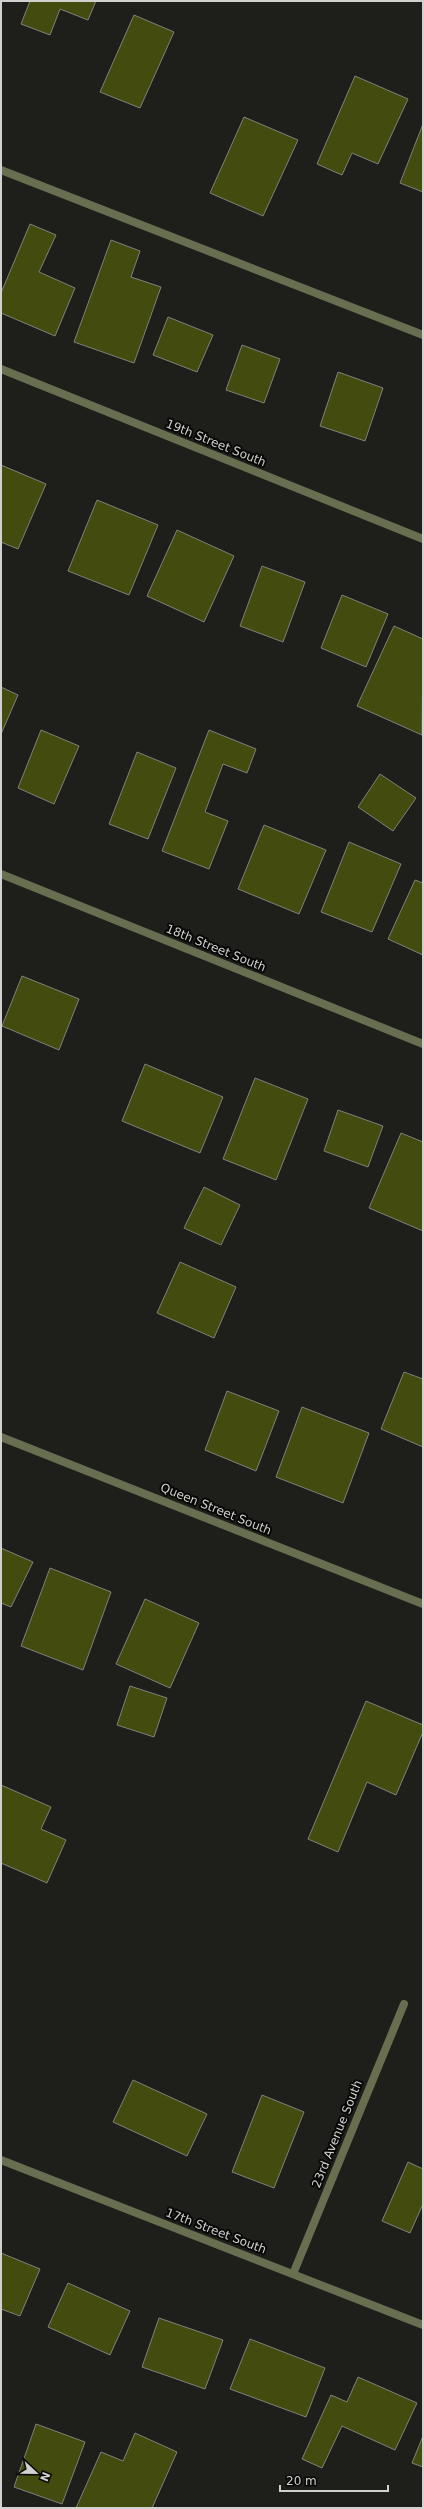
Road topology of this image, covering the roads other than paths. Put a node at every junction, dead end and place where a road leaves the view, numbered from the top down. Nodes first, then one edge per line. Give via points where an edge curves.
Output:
1 (1, 170) edge
2 (423, 335) edge
3 (1, 369) edge
4 (423, 539) edge
5 (1, 874) edge
6 (423, 1044) edge
7 (1, 1437) edge
8 (423, 1604) edge
9 (404, 2004) dead end
10 (1, 2160) edge
11 (293, 2274) junction
12 (423, 2325) edge

1 - 2 street
3 - 4 street, 19th Street South
5 - 6 street, 18th Street South
7 - 8 street, Queen Street South
9 - 11 street, 23rd Avenue South
10 - 11 street, 17th Street South
11 - 12 street, 17th Street South

